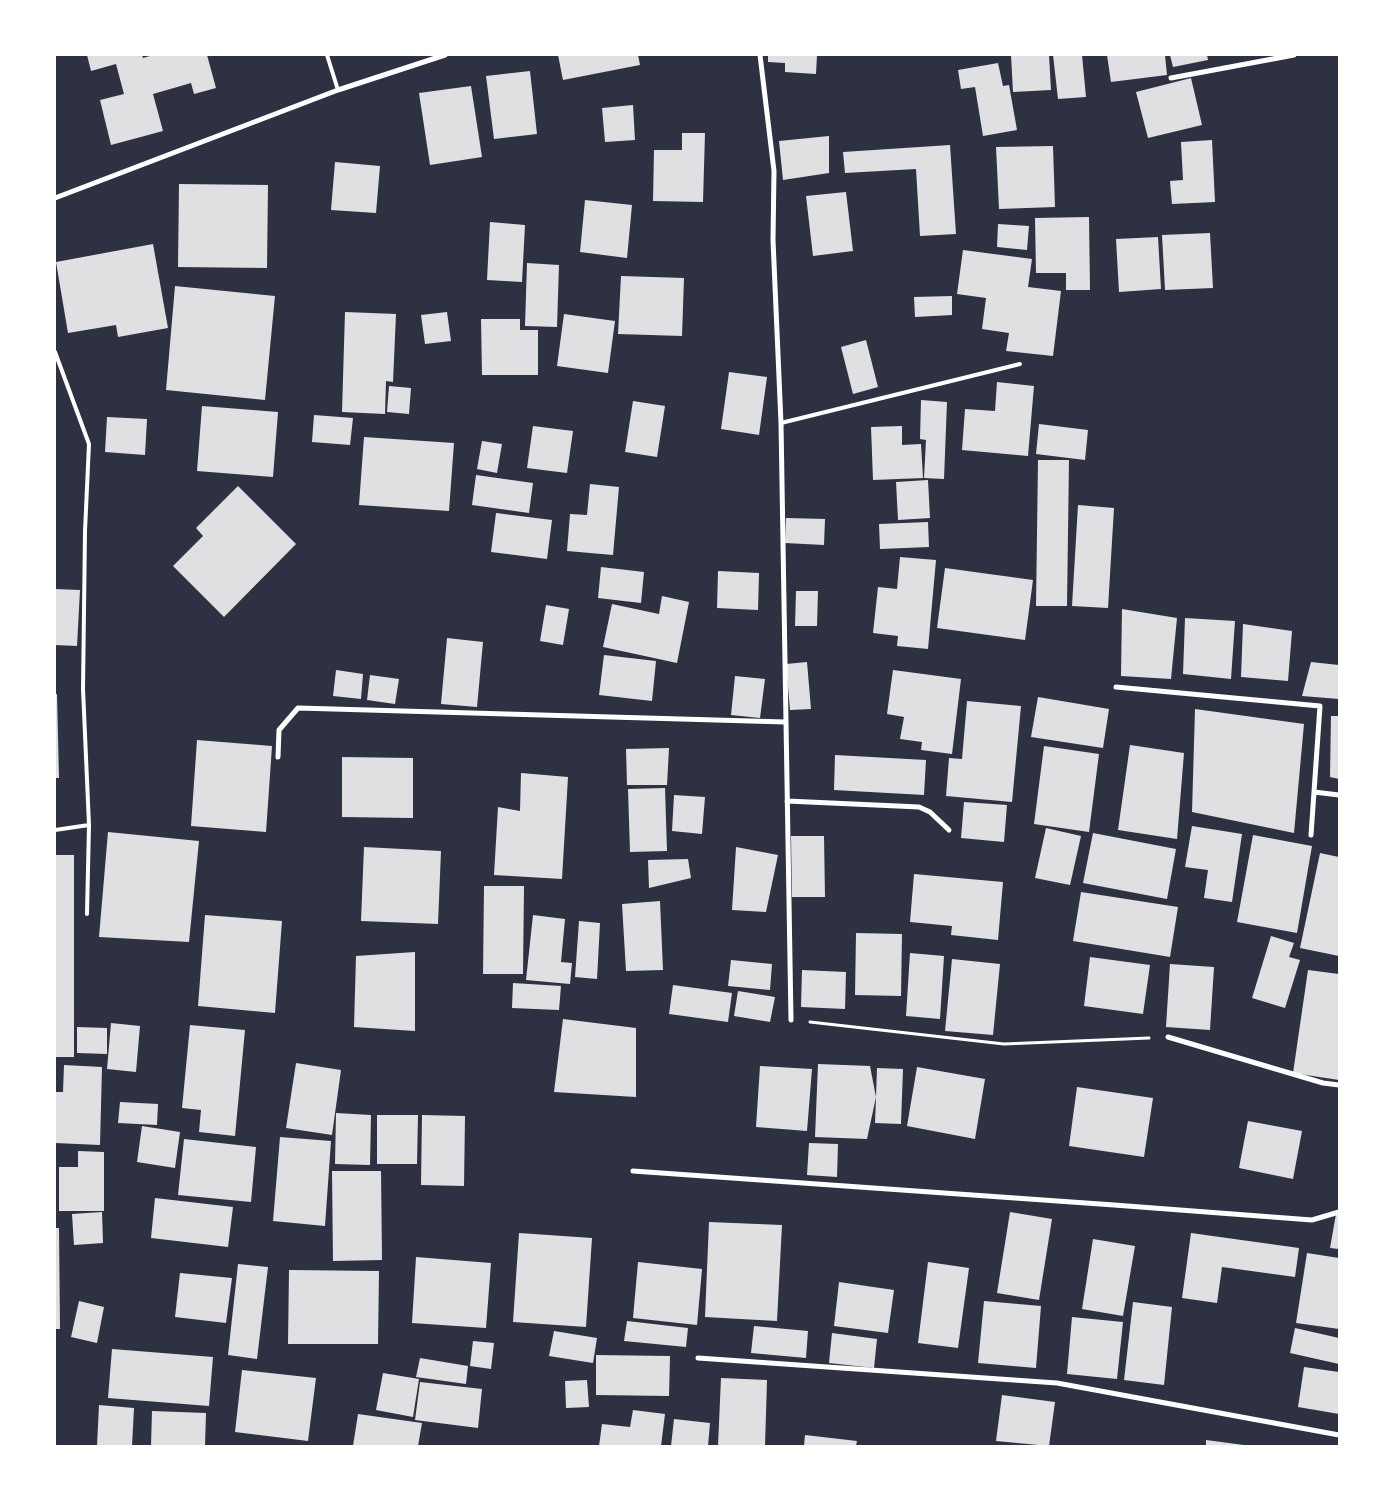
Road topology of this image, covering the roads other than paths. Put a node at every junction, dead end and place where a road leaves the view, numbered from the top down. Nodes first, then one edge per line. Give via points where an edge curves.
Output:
1 (327, 55) edge
2 (445, 55) edge
3 (760, 55) edge
4 (1294, 55) edge
5 (1171, 78) dead end
6 (338, 90) junction
7 (55, 198) edge
8 (55, 352) edge
9 (1020, 364) dead end
10 (781, 423) junction
11 (1116, 687) dead end
12 (786, 722) junction
13 (278, 757) dead end
14 (1314, 792) junction
15 (1339, 795) edge
16 (787, 801) junction
17 (89, 825) junction
18 (55, 830) edge
19 (949, 830) dead end
20 (1312, 835) dead end
21 (87, 914) dead end
22 (791, 1020) road end
23 (1168, 1037) road end
24 (1339, 1085) edge
25 (633, 1171) dead end
26 (1339, 1212) edge
27 (698, 1358) dead end
28 (1339, 1435) edge

1 - 6 lane
2 - 6 street
3 - 10 street via 774,171 773,240
4 - 5 street
6 - 7 street
8 - 17 lane via 89,444 84,679
9 - 10 lane
10 - 12 street
11 - 14 street via 1320,706
12 - 13 street via 298,708 279,730
12 - 16 street
14 - 15 street
14 - 20 street
16 - 19 street via 919,807 930,812
16 - 22 street
17 - 18 lane
17 - 21 lane
23 - 24 street
25 - 26 street via 1312,1220
27 - 28 street via 1057,1383

